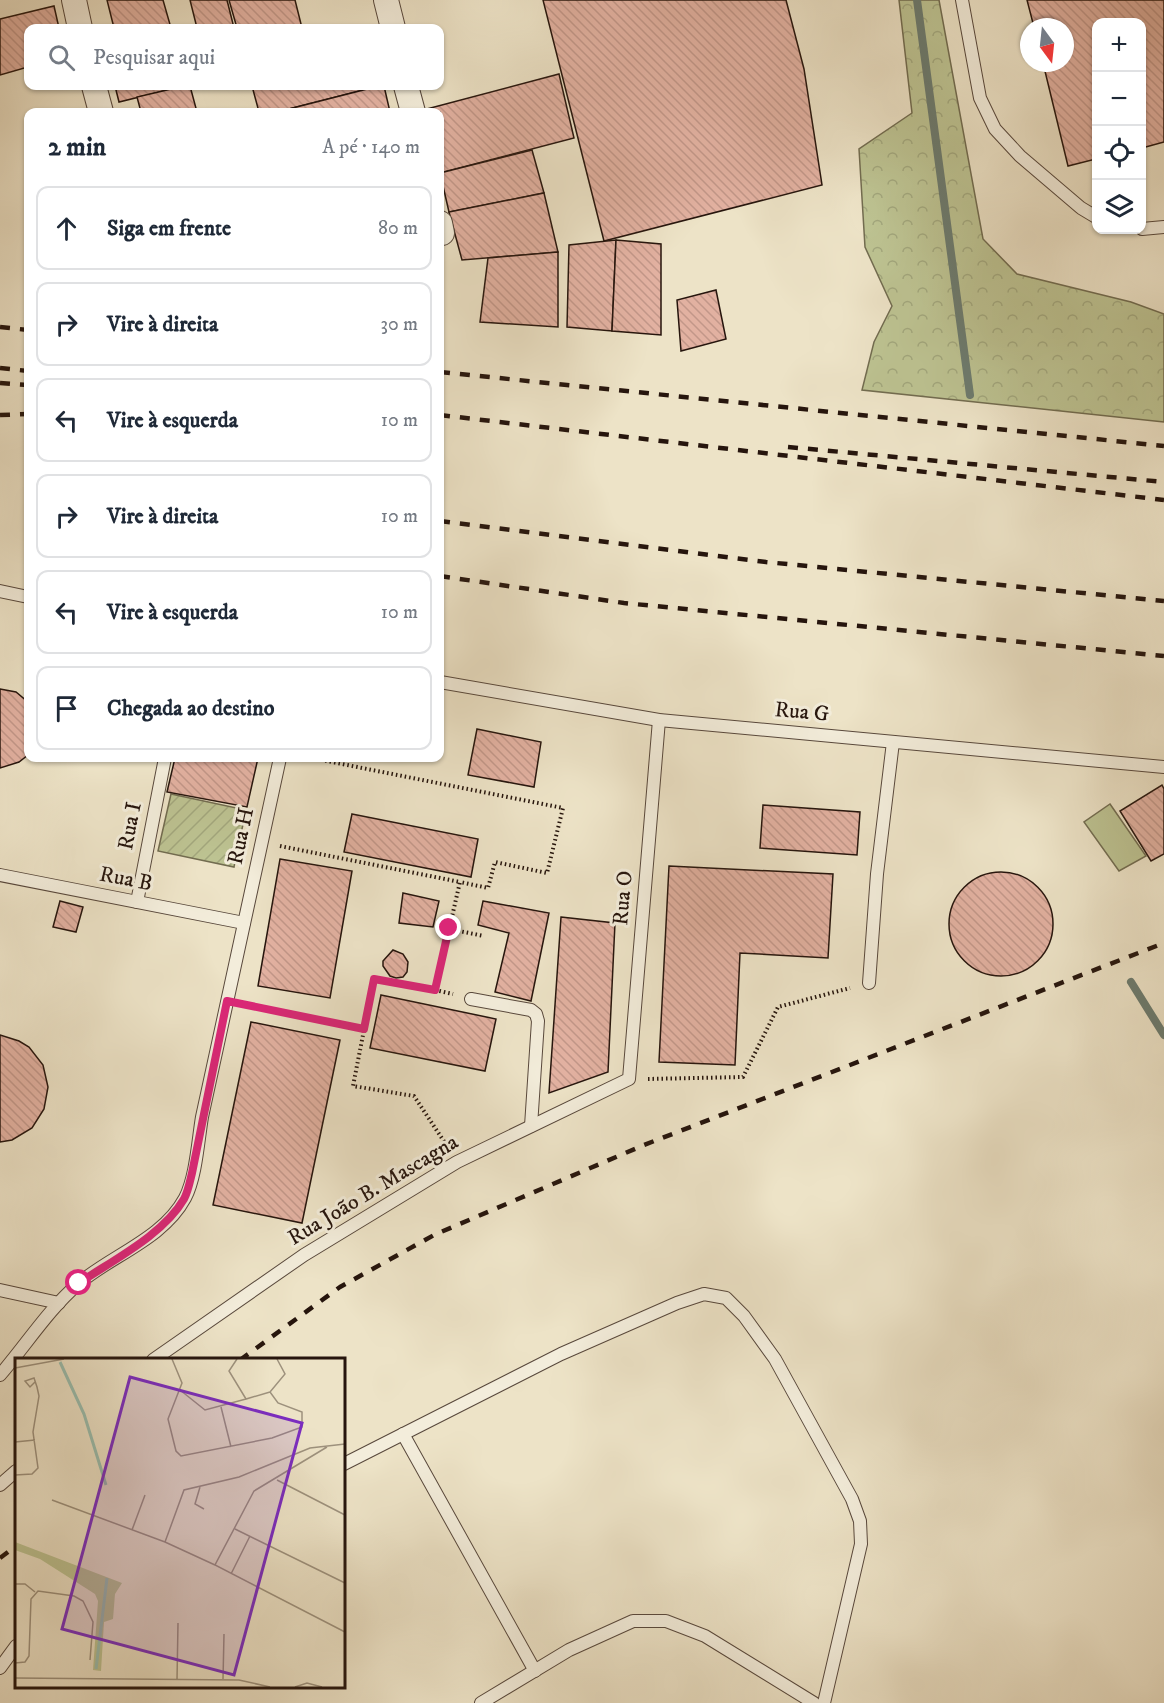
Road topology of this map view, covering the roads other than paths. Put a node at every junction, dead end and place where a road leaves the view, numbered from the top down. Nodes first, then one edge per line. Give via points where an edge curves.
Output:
1 (74, 0) edge
2 (386, 0) edge
3 (962, 0) edge
4 (80, 24) edge
5 (392, 24) edge
6 (95, 90) edge
7 (407, 90) edge
8 (100, 108) edge
9 (412, 108) edge
10 (1092, 215) edge
11 (1164, 227) edge
12 (1146, 229) edge
13 (0, 591) edge
14 (24, 596) edge
15 (444, 683) edge
16 (659, 720) junction
17 (893, 742) junction
18 (164, 762) edge
19 (279, 762) edge
20 (1164, 767) edge
21 (0, 875) edge
22 (137, 902) junction
23 (244, 923) junction
24 (869, 983) road end
25 (471, 999) dead end
26 (629, 1079) joint
27 (531, 1126) junction
28 (0, 1290) edge
29 (59, 1303) junction
30 (154, 1358) edge
31 (0, 1375) edge
32 (403, 1434) junction
33 (345, 1463) edge
34 (15, 1472) edge
35 (0, 1485) edge
36 (15, 1647) edge
37 (0, 1668) edge
38 (535, 1671) junction
39 (481, 1703) edge
40 (814, 1703) edge
41 (824, 1703) edge

1 - 4 street
2 - 5 street
3 - 10 lane via 980,98 995,129 1020,156
6 - 8 street
7 - 9 street
11 - 12 lane
13 - 14 lane
15 - 16 lane, Rua G
16 - 17 lane, Rua G
16 - 26 lane, Rua O
17 - 20 lane, Rua G
17 - 24 lane
18 - 22 lane, Rua I
19 - 23 lane, Rua H
21 - 22 lane, Rua B
22 - 23 lane, Rua B
23 - 29 lane, Rua H via 186,1197 171,1217 79,1283
25 - 27 lane via 536,1014
26 - 27 lane, Rua João B. Mascagna
27 - 30 lane, Rua João B. Mascagna via 457,1162 304,1255
28 - 29 lane
29 - 31 lane, Rua H
32 - 33 lane
32 - 38 lane
32 - 41 lane via 561,1354 677,1303 704,1294 726,1298 775,1359 852,1499 860,1521 861,1544
34 - 35 lane
36 - 37 lane
38 - 39 lane
38 - 40 lane via 569,1650 633,1621 666,1621 705,1636

